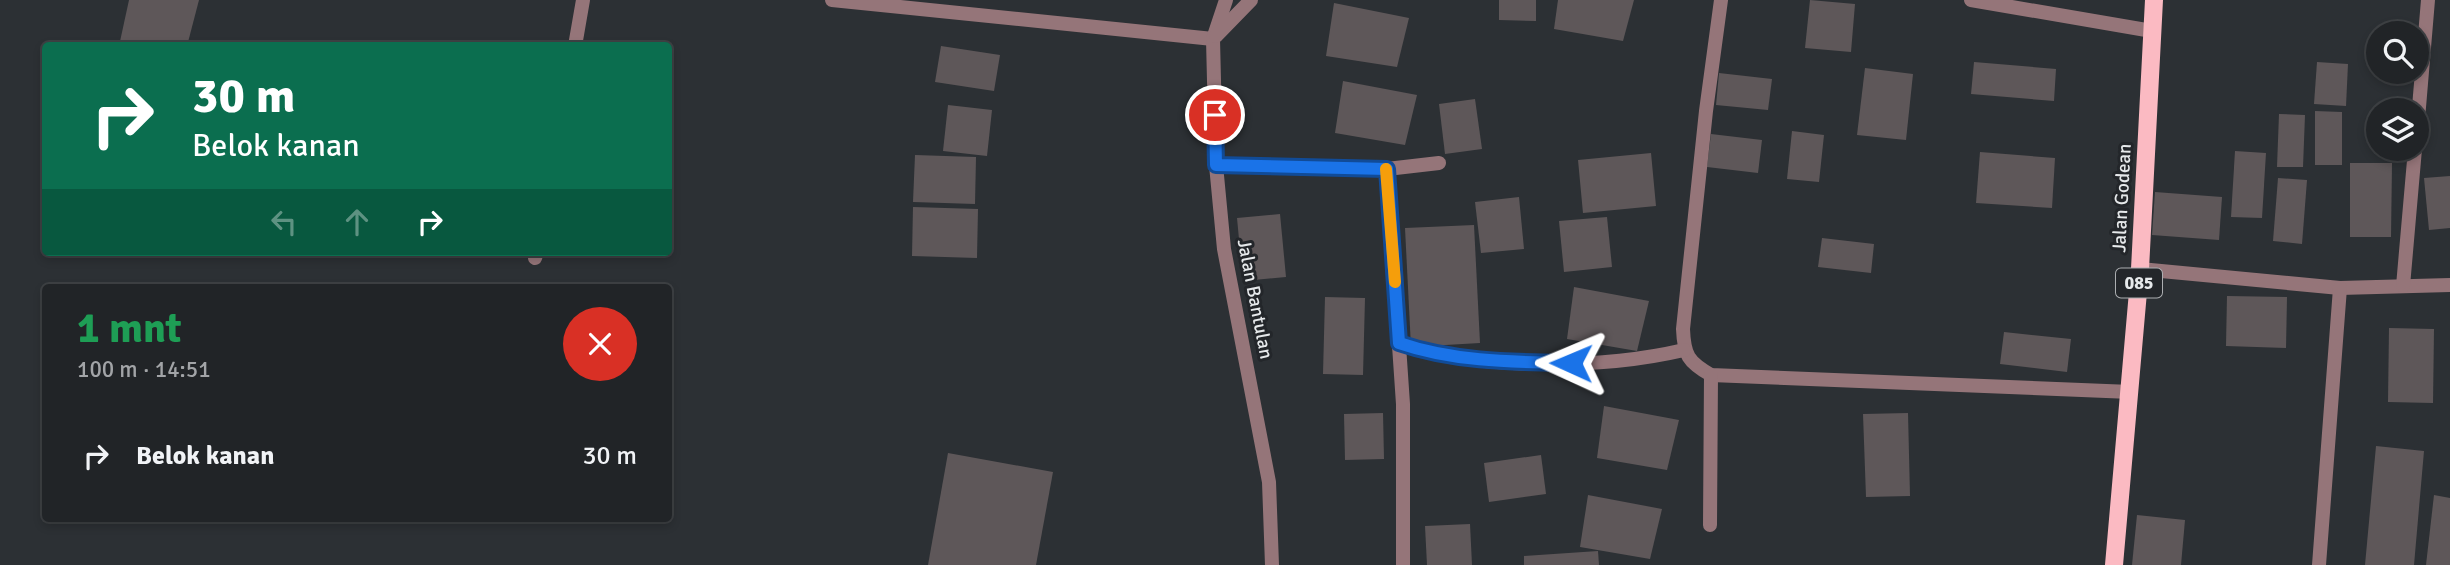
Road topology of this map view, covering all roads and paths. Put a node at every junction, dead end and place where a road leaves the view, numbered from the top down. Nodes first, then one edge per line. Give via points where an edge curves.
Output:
1 (583, 0) edge
2 (832, 0) edge
3 (1226, 0) edge
4 (1251, 0) edge
5 (1721, 0) edge
6 (1971, 0) edge
7 (2154, 0) edge
8 (2428, 0) edge
9 (2152, 31) junction
10 (1213, 40) junction
11 (576, 42) edge
12 (2420, 98) edge
13 (2414, 161) edge
14 (1439, 163) dead end
15 (1216, 165) junction
16 (1387, 169) junction
17 (2140, 269) junction
18 (2450, 285) edge
19 (2403, 286) junction
20 (2340, 288) junction
21 (1399, 343) junction
22 (1684, 351) junction
23 (1711, 375) junction
24 (2131, 392) junction
25 (1710, 525) dead end
26 (1272, 565) edge
27 (1403, 565) edge
28 (2114, 565) edge
29 (2319, 565) edge

1 - 11 street
2 - 10 street
3 - 10 street, Jalan Bantulan
4 - 10 street
5 - 22 street
6 - 9 street
7 - 9 main road, Jalan Godean / 085
8 - 12 street
9 - 17 main road, Jalan Godean / 085
10 - 15 street, Jalan Bantulan
13 - 19 street
14 - 16 street
15 - 16 street
15 - 26 street, Jalan Bantulan via 1224,249 1269,482
16 - 21 street
17 - 20 street
17 - 24 main road, Jalan Godean / 085
18 - 19 street
19 - 20 street
20 - 29 street
21 - 22 street via 1456,356 1530,362 1639,361
21 - 27 street
22 - 23 street via 1692,365
23 - 24 street
23 - 25 street
24 - 28 main road, Jalan Godean / 085

